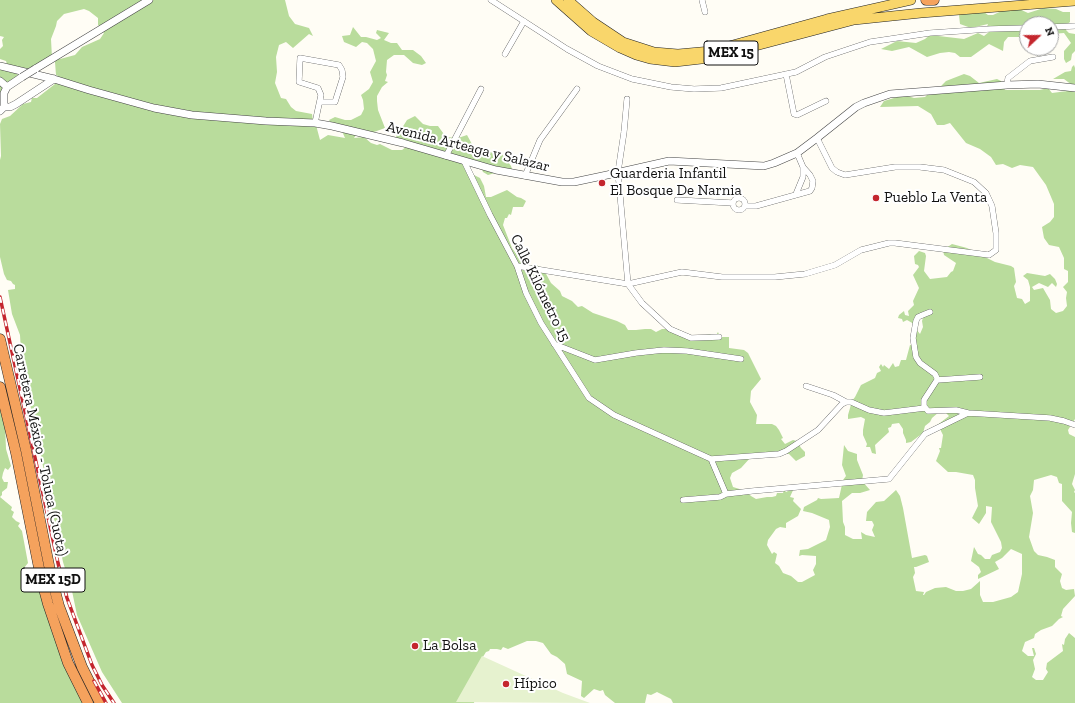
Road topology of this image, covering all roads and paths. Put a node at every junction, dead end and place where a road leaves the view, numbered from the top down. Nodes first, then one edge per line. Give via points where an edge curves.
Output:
1 (149, 0) edge
2 (491, 0) edge
3 (556, 0) edge
4 (568, 0) edge
5 (702, 0) edge
6 (911, 0) edge
7 (926, 0) edge
8 (934, 0) edge
9 (1075, 1) edge
10 (704, 12) dead end
11 (524, 21) junction
12 (1075, 26) edge
13 (1059, 27) edge
14 (1019, 28) edge
15 (505, 54) dead end
16 (1053, 57) dead end
17 (0, 66) edge
18 (786, 74) junction
19 (54, 79) junction
20 (0, 80) edge
21 (1007, 85) junction
22 (7, 88) junction
23 (1075, 88) edge
24 (481, 89) dead end
25 (577, 89) dead end
26 (627, 99) dead end
27 (826, 101) dead end
28 (320, 102) junction
29 (2, 109) edge
30 (315, 123) junction
31 (817, 138) junction
32 (797, 153) junction
33 (446, 156) junction
34 (464, 161) junction
35 (803, 167) junction
36 (618, 172) junction
37 (525, 176) junction
38 (796, 194) junction
39 (677, 200) dead end
40 (733, 203) junction
41 (745, 206) junction
42 (517, 266) junction
43 (628, 284) junction
44 (930, 312) dead end
45 (719, 337) dead end
46 (0, 338) edge
47 (554, 344) junction
48 (741, 359) dead end
49 (980, 377) dead end
50 (936, 380) junction
51 (806, 386) dead end
52 (0, 387) edge
53 (846, 402) junction
54 (925, 408) junction
55 (968, 414) junction
56 (1075, 425) edge
57 (711, 459) junction
58 (726, 494) junction
59 (683, 500) dead end
60 (88, 703) edge
61 (100, 703) edge

1 - 22 street, bridge
2 - 11 street
3 - 9 main road, MEX 15 via 591,31 620,48 650,59 675,62 710,58 854,20
4 - 6 main road, MEX 15 via 593,22 623,42 654,52 678,54 711,51 827,19
5 - 10 street
7 - 8 highway
11 - 15 street
11 - 18 street via 598,66 632,79 671,87 720,88
12 - 13 street
14 - 18 street via 930,33 870,42 825,57
16 - 21 street via 1030,61 1008,78
17 - 19 street, Avenida Arteaga y Salazar
18 - 27 street via 794,114 797,115
19 - 29 street via 16,104
19 - 30 street, Avenida Arteaga y Salazar via 154,108 192,115
20 - 22 street
21 - 23 street, Avenida Arteaga y Salazar via 1038,84
21 - 31 street, Avenida Arteaga y Salazar via 890,94 864,103
22 - 29 street
24 - 33 street
25 - 37 street via 540,140
26 - 36 street
28 - 28 street via 318,88 299,82 300,58 339,65 342,70 343,76 335,102
28 - 30 street
30 - 33 street, Avenida Arteaga y Salazar
31 - 32 street, Avenida Arteaga y Salazar
31 - 43 street via 832,168 845,175 895,166 920,167 944,170 974,182 986,193 992,206 996,250 989,255 889,243 861,250 835,265 805,274 722,277 682,272
32 - 35 street
32 - 36 street, Avenida Arteaga y Salazar via 764,166 674,161
33 - 34 street, Avenida Arteaga y Salazar
34 - 37 street, Avenida Arteaga y Salazar
34 - 42 street, Calle Kilómetro 15
35 - 38 street via 803,177
35 - 38 street via 813,181 812,188 806,193
36 - 37 street, Avenida Arteaga y Salazar via 568,182
36 - 43 street
38 - 41 street via 756,206
39 - 40 street
40 - 41 street via 734,209 737,210
40 - 41 street via 740,198
42 - 43 street
42 - 47 street, Calle Kilómetro 15 via 540,323
43 - 45 street via 642,303 670,329 691,338
44 - 50 street via 920,316 916,321 914,343 916,357 936,376
46 - 61 highway, Carretera México - Toluca (Cuota) / MEX 15D via 59,606 82,667
47 - 48 street via 595,360 664,350
47 - 57 street, Calle Kilómetro 15 via 589,398 614,415
49 - 50 street
50 - 54 street via 924,400
51 - 53 street
52 - 60 highway, Carretera México - Toluca (Cuota) / MEX 15D via 48,604 68,663
53 - 54 street via 884,413
53 - 57 street via 818,430 779,454
54 - 55 street via 929,411 956,410
55 - 56 street via 1050,418
55 - 58 street via 925,434 889,479
57 - 58 street
58 - 59 street via 720,497

